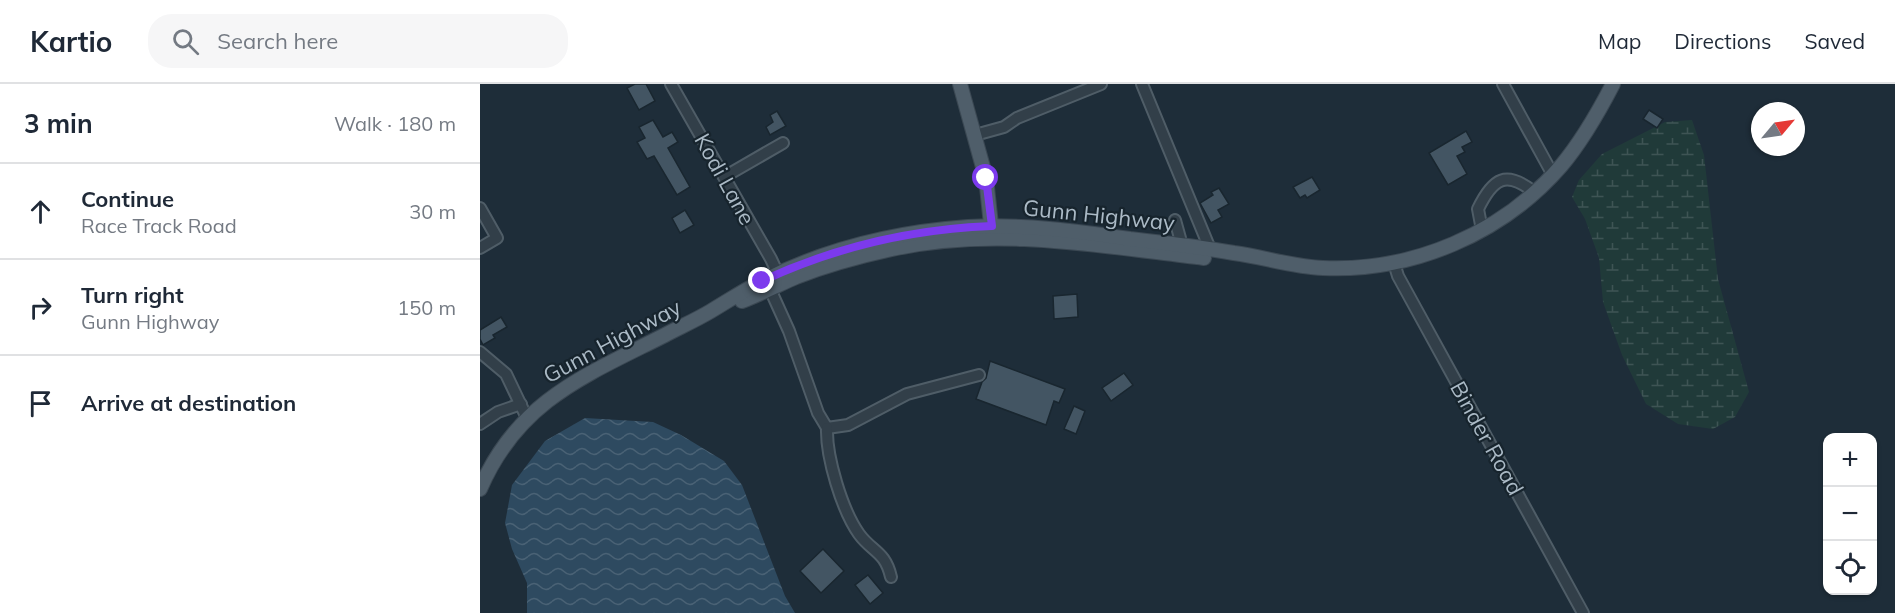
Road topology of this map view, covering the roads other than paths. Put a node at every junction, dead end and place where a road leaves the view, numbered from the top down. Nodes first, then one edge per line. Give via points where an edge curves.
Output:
1 (672, 84) edge
2 (960, 84) edge
3 (1101, 84) edge
4 (1142, 84) edge
5 (1503, 84) edge
6 (1613, 84) edge
7 (975, 135) junction
8 (783, 143) dead end
9 (1553, 175) junction
10 (724, 177) junction
11 (1534, 192) junction
12 (480, 208) edge
13 (1174, 220) dead end
14 (1482, 230) junction
15 (992, 232) junction
16 (480, 248) edge
17 (1210, 249) junction
18 (1179, 250) junction
19 (1394, 263) junction
20 (1293, 265) junction
21 (778, 274) junction
22 (770, 289) junction
23 (708, 314) junction
24 (480, 352) edge
25 (979, 375) dead end
26 (521, 404) junction
27 (527, 418) junction
28 (480, 423) edge
29 (827, 428) junction
30 (480, 489) edge
31 (891, 577) dead end
32 (1583, 613) edge

1 - 10 street, Kodi Lane
2 - 7 main road
3 - 7 street via 1004,127
4 - 17 street
5 - 9 street
6 - 9 main road, Gunn Highway via 1581,139
7 - 15 main road via 986,178
8 - 10 street
9 - 11 main road, Gunn Highway
10 - 21 street, Kodi Lane
11 - 14 main road, Gunn Highway
11 - 14 street via 1517,182 1502,180 1478,209
12 - 16 street via 497,238
13 - 18 street
14 - 19 main road, Gunn Highway
15 - 18 main road, Gunn Highway via 1068,231
15 - 21 main road, Gunn Highway via 942,230 878,240
15 - 22 main road via 893,248 818,269
17 - 18 main road, Gunn Highway
17 - 20 main road, Gunn Highway
18 - 20 main road via 1251,264
19 - 20 main road, Gunn Highway via 1341,268
19 - 32 street, Binder Road
21 - 23 main road, Gunn Highway
22 - 23 main road
22 - 29 street
23 - 27 main road, Gunn Highway via 562,389
24 - 26 street via 506,374
25 - 29 street via 907,394 848,425
26 - 27 street
26 - 28 street
27 - 30 main road, Gunn Highway via 503,445
29 - 31 street via 826,445 849,515 859,534 888,563

